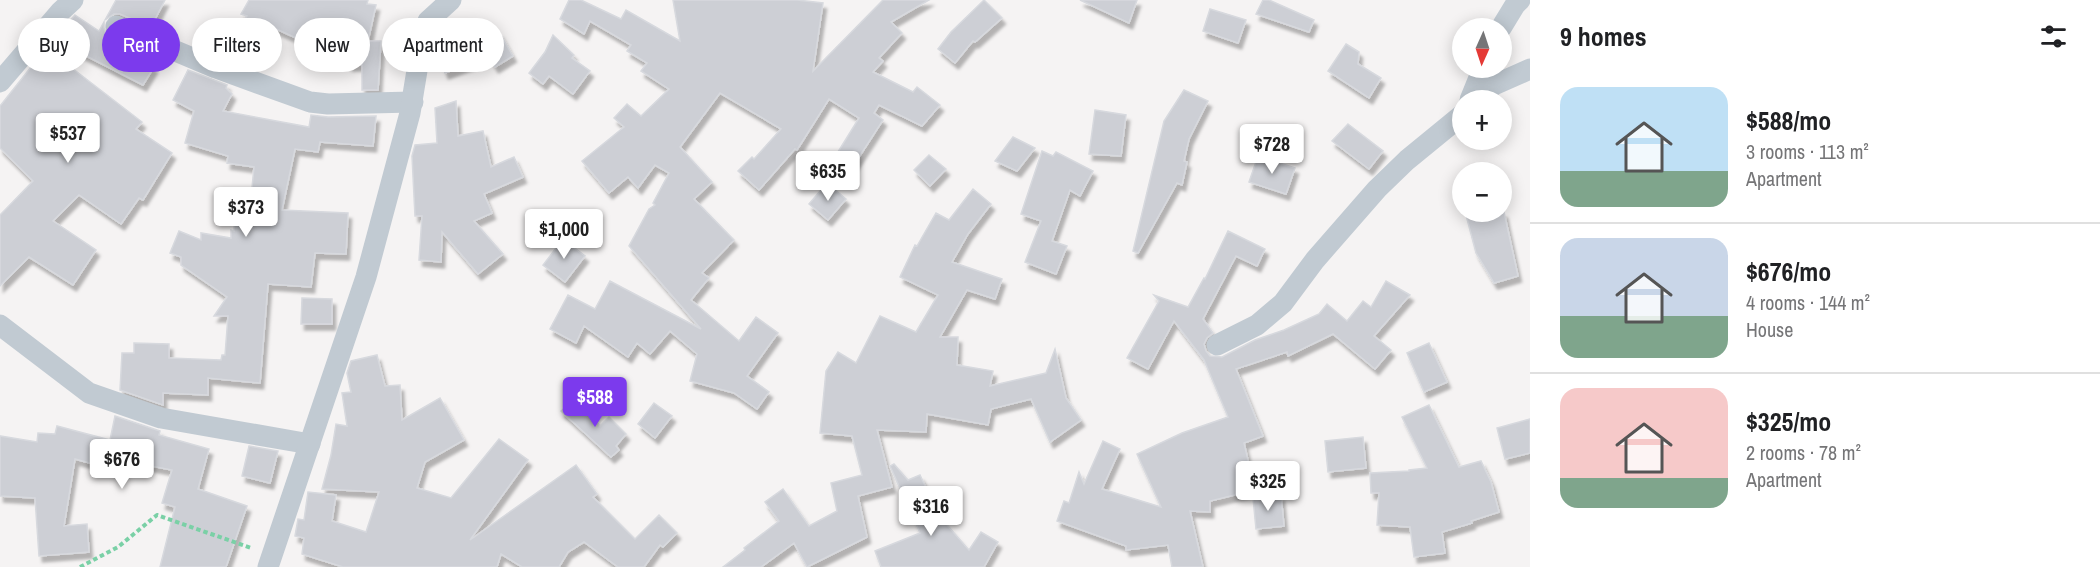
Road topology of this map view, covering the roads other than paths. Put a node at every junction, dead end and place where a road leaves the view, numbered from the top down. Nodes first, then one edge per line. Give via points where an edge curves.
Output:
1 (73, 0) edge
2 (451, 0) edge
3 (1520, 0) edge
4 (1507, 18) edge
5 (180, 53) edge
6 (1530, 69) edge
7 (0, 82) edge
8 (1488, 90) edge
9 (413, 102) junction
10 (1452, 123) edge
11 (0, 325) edge
12 (1217, 345) dead end
13 (310, 444) junction
14 (270, 561) edge

1 - 7 street
2 - 9 street via 428,21 423,34
3 - 4 street
5 - 9 street via 310,102
6 - 8 street
9 - 13 street via 366,277
10 - 12 street via 1377,189 1283,303 1257,325
11 - 13 street via 89,393 161,418
13 - 14 street

